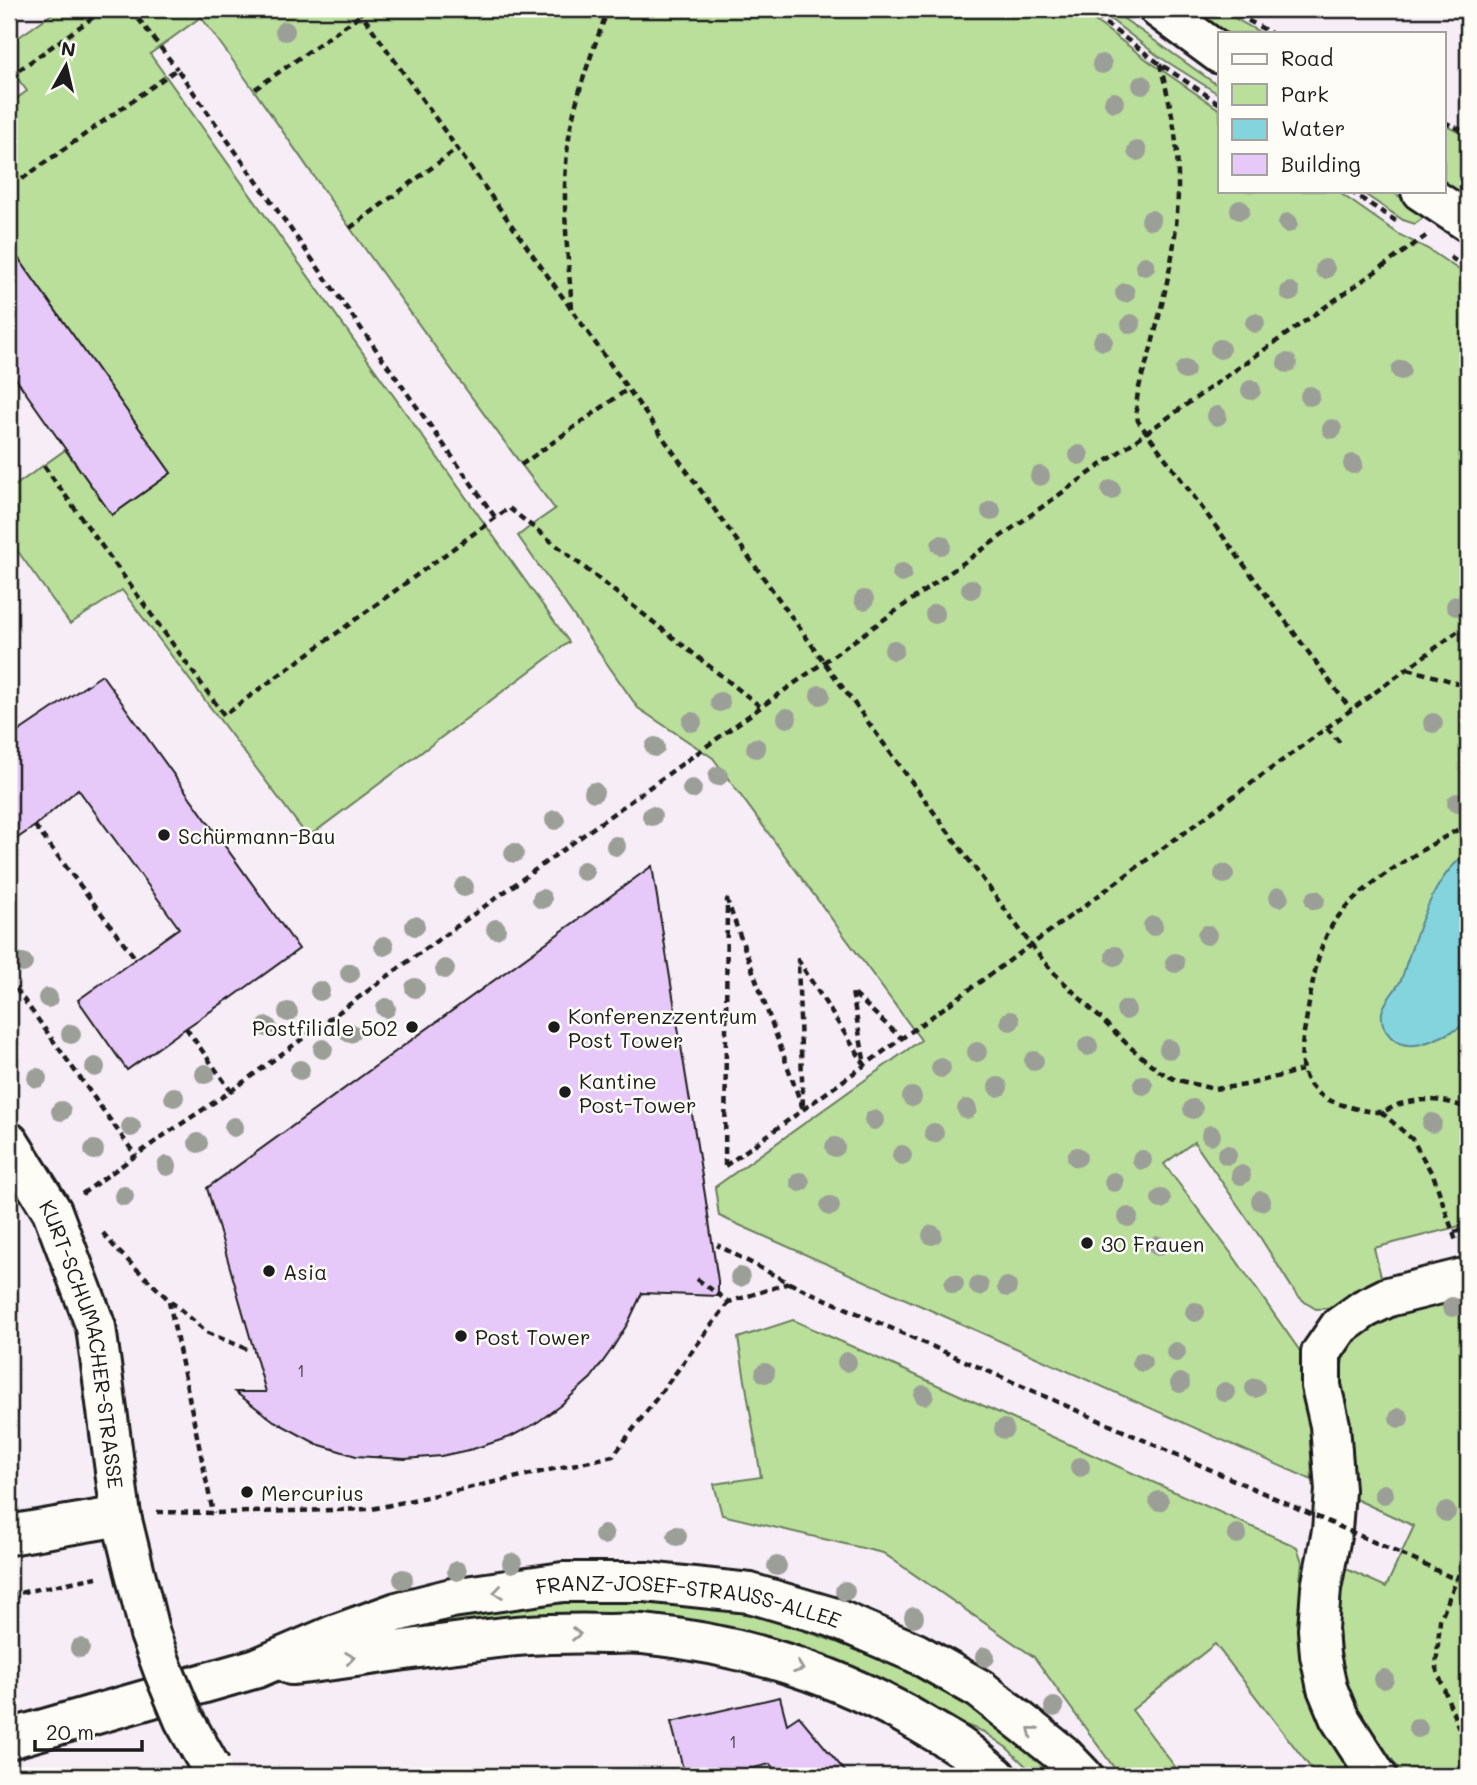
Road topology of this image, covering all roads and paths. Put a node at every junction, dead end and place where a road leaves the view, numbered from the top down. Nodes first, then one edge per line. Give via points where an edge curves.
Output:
1 (105, 9) edge
2 (131, 9) edge
3 (608, 9) edge
4 (1086, 9) edge
5 (1158, 9) edge
6 (1226, 9) edge
7 (360, 11) edge
8 (1269, 32) edge
9 (1218, 53) edge
10 (1160, 64) junction
11 (177, 69) junction
12 (9, 77) edge
13 (255, 89) dead end
14 (1218, 103) edge
15 (1446, 123) edge
16 (1468, 134) edge
17 (457, 149) junction
18 (22, 179) dead end
19 (1352, 192) edge
20 (1423, 192) edge
21 (1468, 222) edge
22 (1402, 225) dead end
23 (350, 228) dead end
24 (1431, 232) dead end
25 (572, 309) junction
26 (628, 389) junction
27 (1146, 433) junction
28 (521, 465) dead end
29 (44, 466) dead end
30 (495, 517) junction
31 (1468, 625) edge
32 (824, 662) junction
33 (1408, 669) junction
34 (1468, 688) edge
35 (761, 707) junction
36 (1351, 710) junction
37 (1327, 728) junction
38 (1343, 746) dead end
39 (1468, 824) edge
40 (35, 826) dead end
41 (1031, 945) junction
42 (136, 959) dead end
43 (9, 979) edge
44 (186, 1028) dead end
45 (901, 1038) junction
46 (865, 1065) junction
47 (1302, 1070) junction
48 (231, 1091) junction
49 (1468, 1108) edge
50 (803, 1109) junction
51 (1381, 1112) junction
52 (9, 1142) edge
53 (136, 1156) junction
54 (75, 1199) dead end
55 (1468, 1229) edge
56 (1454, 1233) junction
57 (717, 1245) dead end
58 (118, 1251) dead end
59 (1462, 1260) edge
60 (697, 1279) dead end
61 (789, 1283) junction
62 (169, 1300) junction
63 (729, 1302) junction
64 (247, 1349) dead end
65 (213, 1513) junction
66 (133, 1514) junction
67 (9, 1535) edge
68 (1468, 1552) edge
69 (1457, 1580) junction
70 (257, 1668) junction
71 (9, 1739) edge
72 (1468, 1746) edge
73 (214, 1772) edge
74 (996, 1776) edge
75 (1083, 1776) edge
76 (1377, 1776) edge

1 - 12 path
2 - 11 path
3 - 25 path via 572,121 566,159 565,229
4 - 10 path
5 - 9 main road
6 - 8 path
7 - 13 path
7 - 17 path
10 - 14 path
10 - 27 path via 1174,127 1177,209 1173,250 1136,402 1138,421
11 - 18 path
11 - 30 path
15 - 16 path
17 - 23 path
17 - 25 path
19 - 22 path
20 - 21 main road
24 - 27 path
25 - 26 path
26 - 28 path
26 - 32 path
27 - 32 path
27 - 36 path
29 - 30 path via 224,715
30 - 35 path via 509,508
31 - 33 path
32 - 35 path
32 - 41 path
33 - 34 path
33 - 36 path
35 - 48 path
36 - 37 path
37 - 38 path
37 - 41 path
39 - 47 path via 1368,887 1340,914 1325,937 1315,973 1300,1054
40 - 42 path
41 - 45 path
41 - 47 path via 1130,1047 1174,1079 1214,1089
43 - 53 path
44 - 48 path
45 - 46 path
45 - 46 path via 852,992
46 - 50 path
46 - 50 path via 798,960
47 - 51 path via 1313,1090 1330,1101
48 - 53 path
49 - 51 path via 1426,1100
50 - 50 path via 725,1166 727,900 731,913
51 - 56 path via 1412,1139 1434,1177
52 - 66 main road, KURT-SCHUMACHER-STRASSE via 52,1211 96,1327
53 - 54 path
55 - 56 path
56 - 59 path
57 - 61 path
58 - 62 path
59 - 76 main road via 1364,1309 1339,1327 1321,1353 1335,1490 1319,1607 1320,1655 1339,1717
60 - 63 path
61 - 63 path
61 - 69 path, bridge
62 - 64 path via 208,1333
62 - 65 path
63 - 65 path via 613,1457 372,1509
65 - 66 path
66 - 67 main road
66 - 73 main road, KURT-SCHUMACHER-STRASSE, bridge via 150,1634 184,1720
68 - 69 path
69 - 72 path via 1440,1620 1436,1668
70 - 71 main road, FRANZ-JOSEF-STRAUSS-ALLEE
70 -> 74 main road, FRANZ-JOSEF-STRAUSS-ALLEE via 517,1636 641,1634 698,1642 754,1653 851,1688 903,1712 962,1748
75 -> 70 main road, FRANZ-JOSEF-STRAUSS-ALLEE via 980,1689 916,1653 832,1617 750,1593 646,1582 563,1583 452,1598 335,1634

